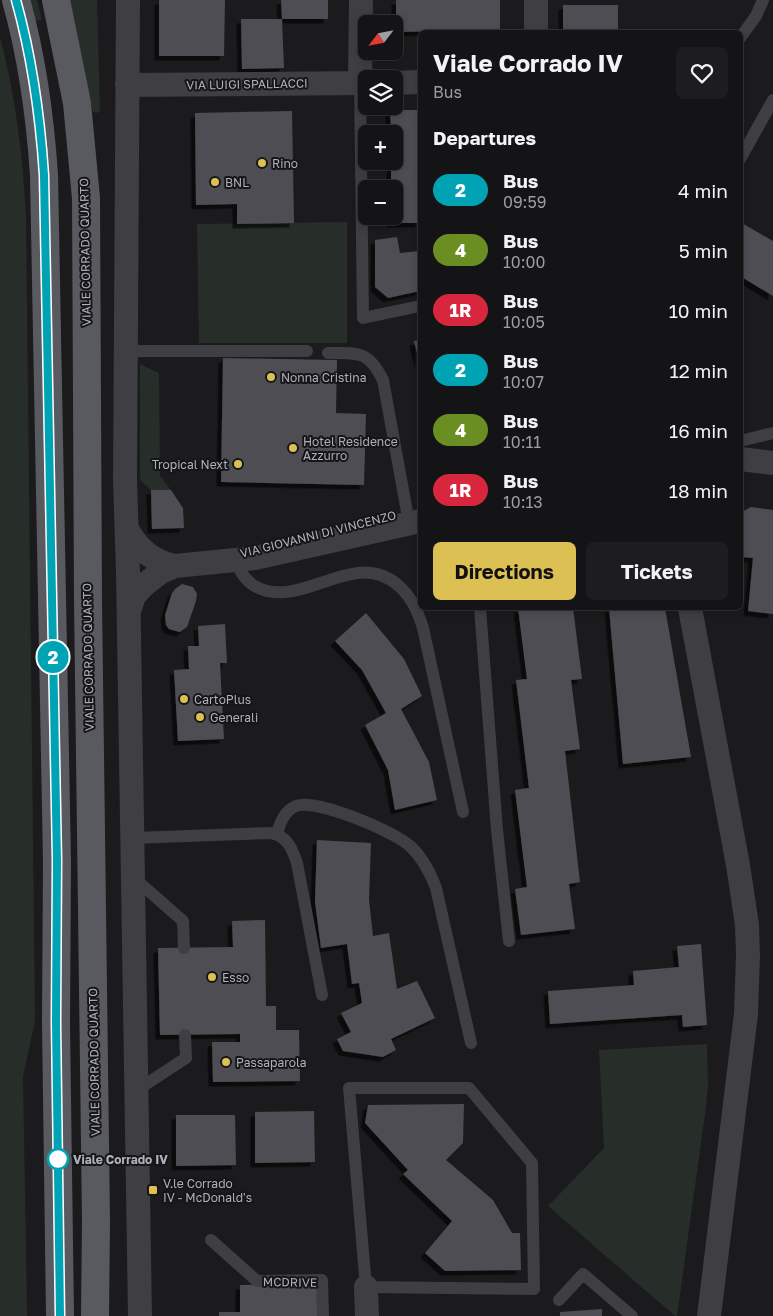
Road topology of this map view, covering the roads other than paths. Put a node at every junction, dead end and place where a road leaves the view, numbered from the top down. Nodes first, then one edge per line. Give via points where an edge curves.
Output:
1 (16, 0) edge
2 (56, 0) edge
3 (128, 0) edge
4 (361, 0) edge
5 (536, 0) edge
6 (764, 0) edge
7 (536, 30) edge
8 (743, 34) edge
9 (363, 70) edge
10 (403, 82) edge
11 (418, 82) edge
12 (358, 83) edge
13 (127, 85) junction
14 (773, 100) edge
15 (363, 115) edge
16 (743, 154) edge
17 (418, 306) edge
18 (126, 351) junction
19 (307, 351) dead end
20 (328, 353) dead end
21 (773, 433) edge
22 (743, 440) edge
23 (743, 459) edge
24 (773, 463) edge
25 (414, 516) edge
26 (127, 529) junction
27 (229, 558) junction
28 (175, 566) junction
29 (480, 610) edge
30 (690, 610) edge
31 (129, 611) junction
32 (463, 812) dead end
33 (276, 834) junction
34 (133, 838) junction
35 (133, 877) junction
36 (509, 941) dead end
37 (184, 948) dead end
38 (322, 995) dead end
39 (185, 1035) dead end
40 (471, 1043) dead end
41 (137, 1090) junction
42 (211, 1240) dead end
43 (366, 1287) junction
44 (559, 1300) dead end
45 (60, 1316) edge
46 (95, 1316) edge
47 (140, 1316) edge
48 (323, 1316) edge
49 (367, 1316) edge
50 (632, 1316) edge
51 (709, 1316) edge

1 - 45 main road via 36,88 44,175 57,861
2 - 46 main road, VIALE CORRADO QUARTO via 77,102 86,198
3 - 13 street
4 - 9 street
5 - 7 street
6 - 8 lane
10 - 11 street
12 - 13 street, VIA LUIGI SPALLACCI
13 - 18 street
14 - 16 lane
15 - 17 lane via 363,318
18 - 19 lane
18 - 26 street
20 - 25 lane via 358,353 376,366 383,380
21 - 22 lane
23 - 24 street
25 - 27 street, VIA GIOVANNI DI VINCENZO via 273,554
26 - 28 street, VIA GIOVANNI DI VINCENZO via 140,549 150,557
26 - 31 street
27 - 28 street, VIA GIOVANNI DI VINCENZO
27 - 32 lane via 248,581 275,593 365,572 389,579 405,593 423,628
28 - 31 street, VIA GIOVANNI DI VINCENZO via 144,585 134,596
29 - 36 lane
30 - 51 street via 743,891 748,955 743,1044
31 - 34 street
33 - 34 lane
33 - 38 lane via 291,846 297,863
33 - 40 lane via 287,813 295,806 306,804 386,830 416,852 436,888
34 - 35 street
35 - 37 lane via 183,921
35 - 41 street
39 - 41 lane via 186,1058
41 - 47 street
42 - 48 lane, MCDRIVE via 257,1281 322,1280
43 - 43 lane via 349,1088 469,1088 532,1163 534,1289
43 - 49 street
44 - 50 lane via 583,1274

